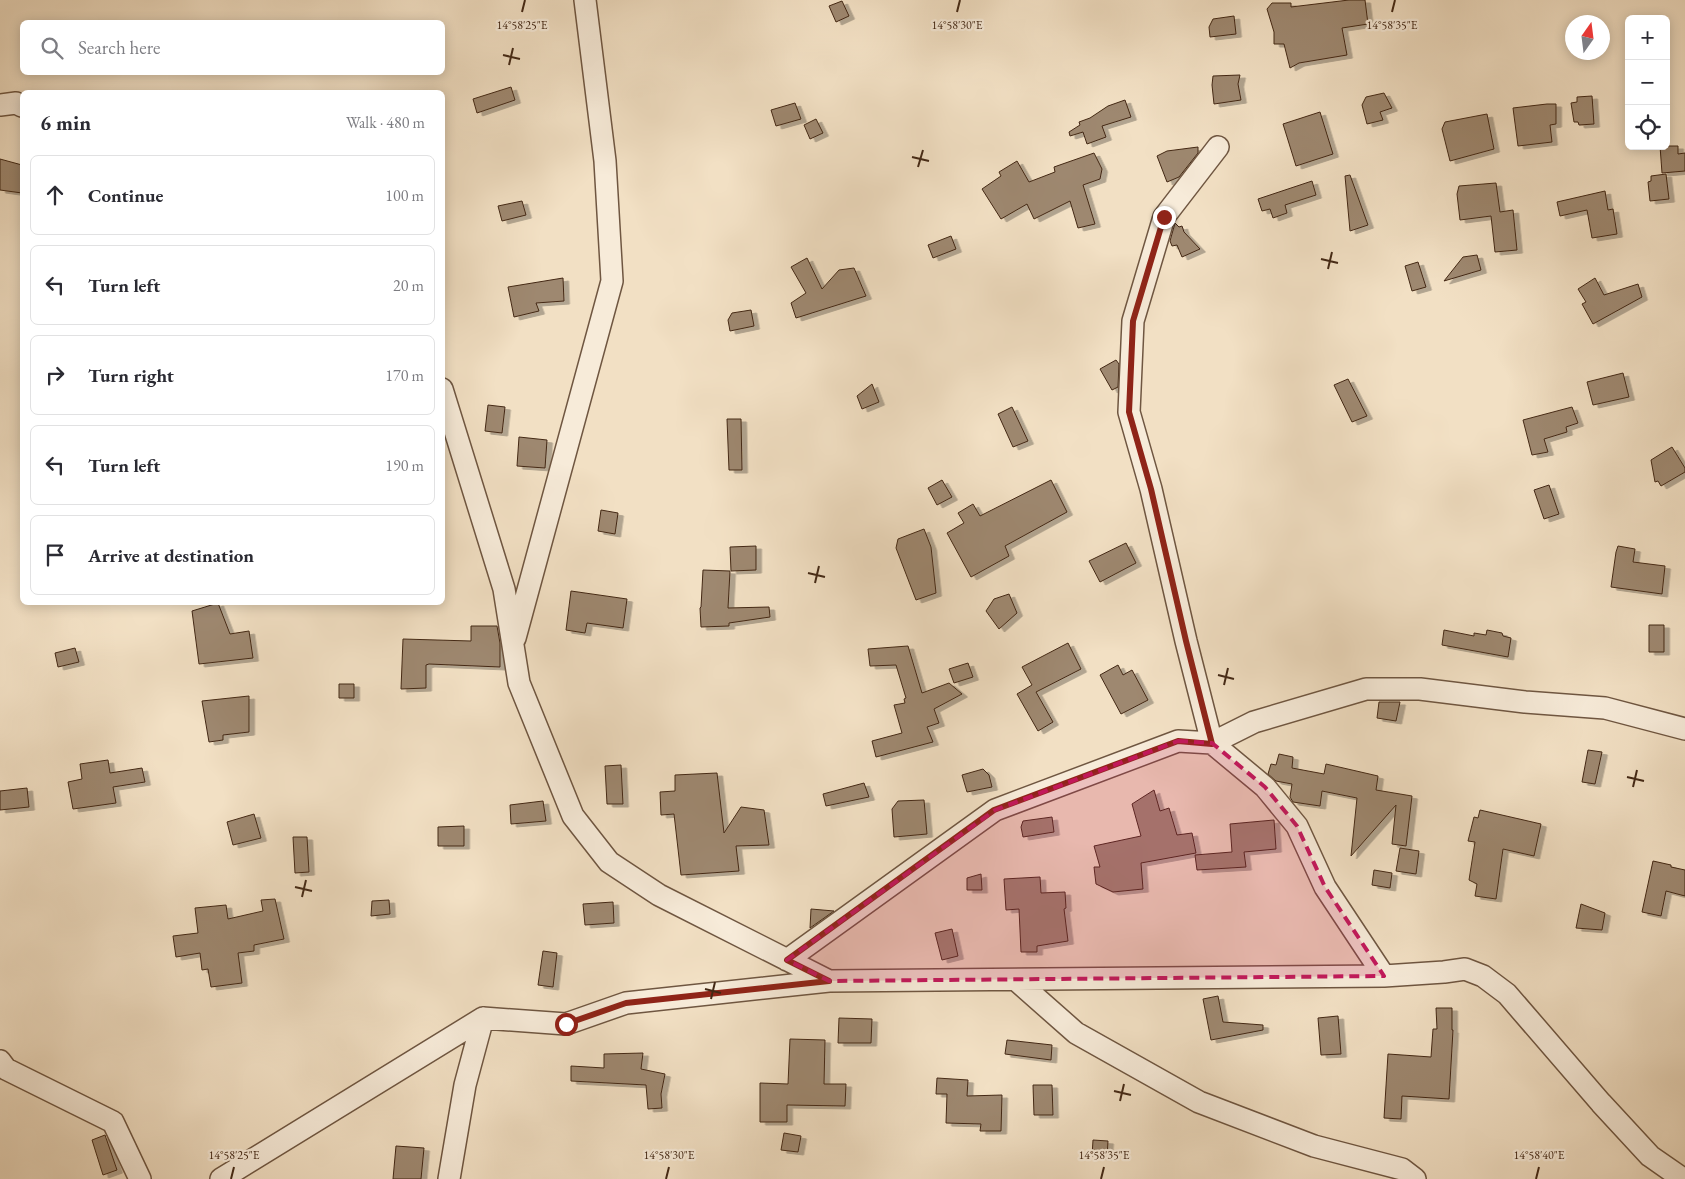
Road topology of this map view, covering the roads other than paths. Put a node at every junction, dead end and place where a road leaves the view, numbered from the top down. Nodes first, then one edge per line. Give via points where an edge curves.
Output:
1 (585, 0) edge
2 (0, 105) edge
3 (20, 105) edge
4 (1218, 147) dead end
5 (445, 399) edge
6 (513, 644) junction
7 (1685, 729) edge
8 (1212, 744) junction
9 (787, 960) junction
10 (1384, 976) junction
11 (1016, 980) junction
12 (829, 981) junction
13 (483, 1018) junction
14 (0, 1061) edge
15 (1676, 1177) edge
16 (140, 1179) edge
17 (222, 1179) edge
18 (450, 1179) edge
19 (1415, 1179) edge

1 - 6 street via 605,161 612,281
2 - 3 street via 16,102
4 - 8 street via 1164,217 1133,321 1129,412 1151,489
5 - 6 street via 504,589
6 - 9 street via 519,683 573,816 609,862 659,895
7 - 8 street via 1605,708 1420,689 1366,688 1254,722
8 - 9 street via 1178,741 994,810
8 - 10 street via 1265,787 1297,826 1326,887
9 - 12 street
10 - 11 street
10 - 15 street via 1465,969 1483,976 1507,994 1601,1103 1650,1156
11 - 12 street
11 - 19 street via 1076,1033 1199,1102 1314,1146 1402,1169
12 - 13 street via 626,1003 566,1024
13 - 17 street
13 - 18 street via 465,1085
14 - 16 street via 6,1069 113,1122

